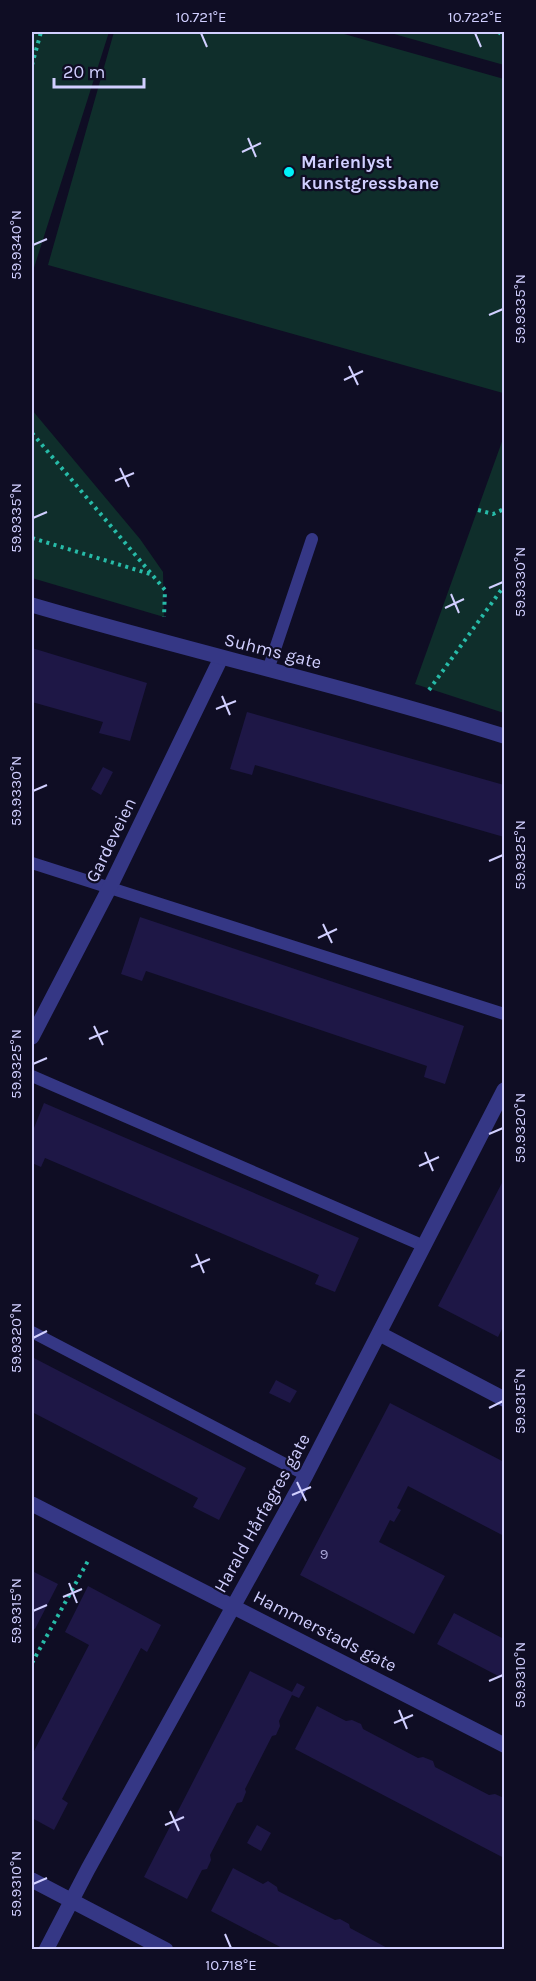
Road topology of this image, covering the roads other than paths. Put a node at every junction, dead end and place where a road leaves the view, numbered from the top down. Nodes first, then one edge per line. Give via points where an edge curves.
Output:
1 (312, 539) dead end
2 (32, 605) edge
3 (221, 658) junction
4 (268, 670) junction
5 (504, 736) edge
6 (32, 863) edge
7 (110, 887) junction
8 (504, 1014) edge
9 (32, 1037) edge
10 (32, 1076) edge
11 (504, 1090) edge
12 (424, 1246) junction
13 (32, 1332) edge
14 (380, 1334) junction
15 (504, 1399) edge
16 (306, 1475) junction
17 (32, 1504) edge
18 (234, 1606) junction
19 (504, 1745) edge
20 (32, 1880) edge
21 (71, 1900) junction
22 (46, 1950) edge
23 (166, 1950) edge

1 - 4 lane
2 - 3 street, Suhms gate
3 - 4 street, Suhms gate
3 - 7 street, Gardeveien
4 - 5 street, Suhms gate
6 - 7 lane
7 - 8 lane
7 - 9 street, Gardeveien
10 - 12 lane
11 - 12 street, Harald Hårfagres gate
12 - 14 street, Harald Hårfagres gate
13 - 16 lane
14 - 15 street
14 - 16 street, Harald Hårfagres gate
16 - 18 street, Harald Hårfagres gate
17 - 18 street, Hammerstads gate
18 - 19 street, Hammerstads gate
18 - 21 street, Harald Hårfagres gate
20 - 21 street
21 - 22 street, Harald Hårfagres gate
21 - 23 street

